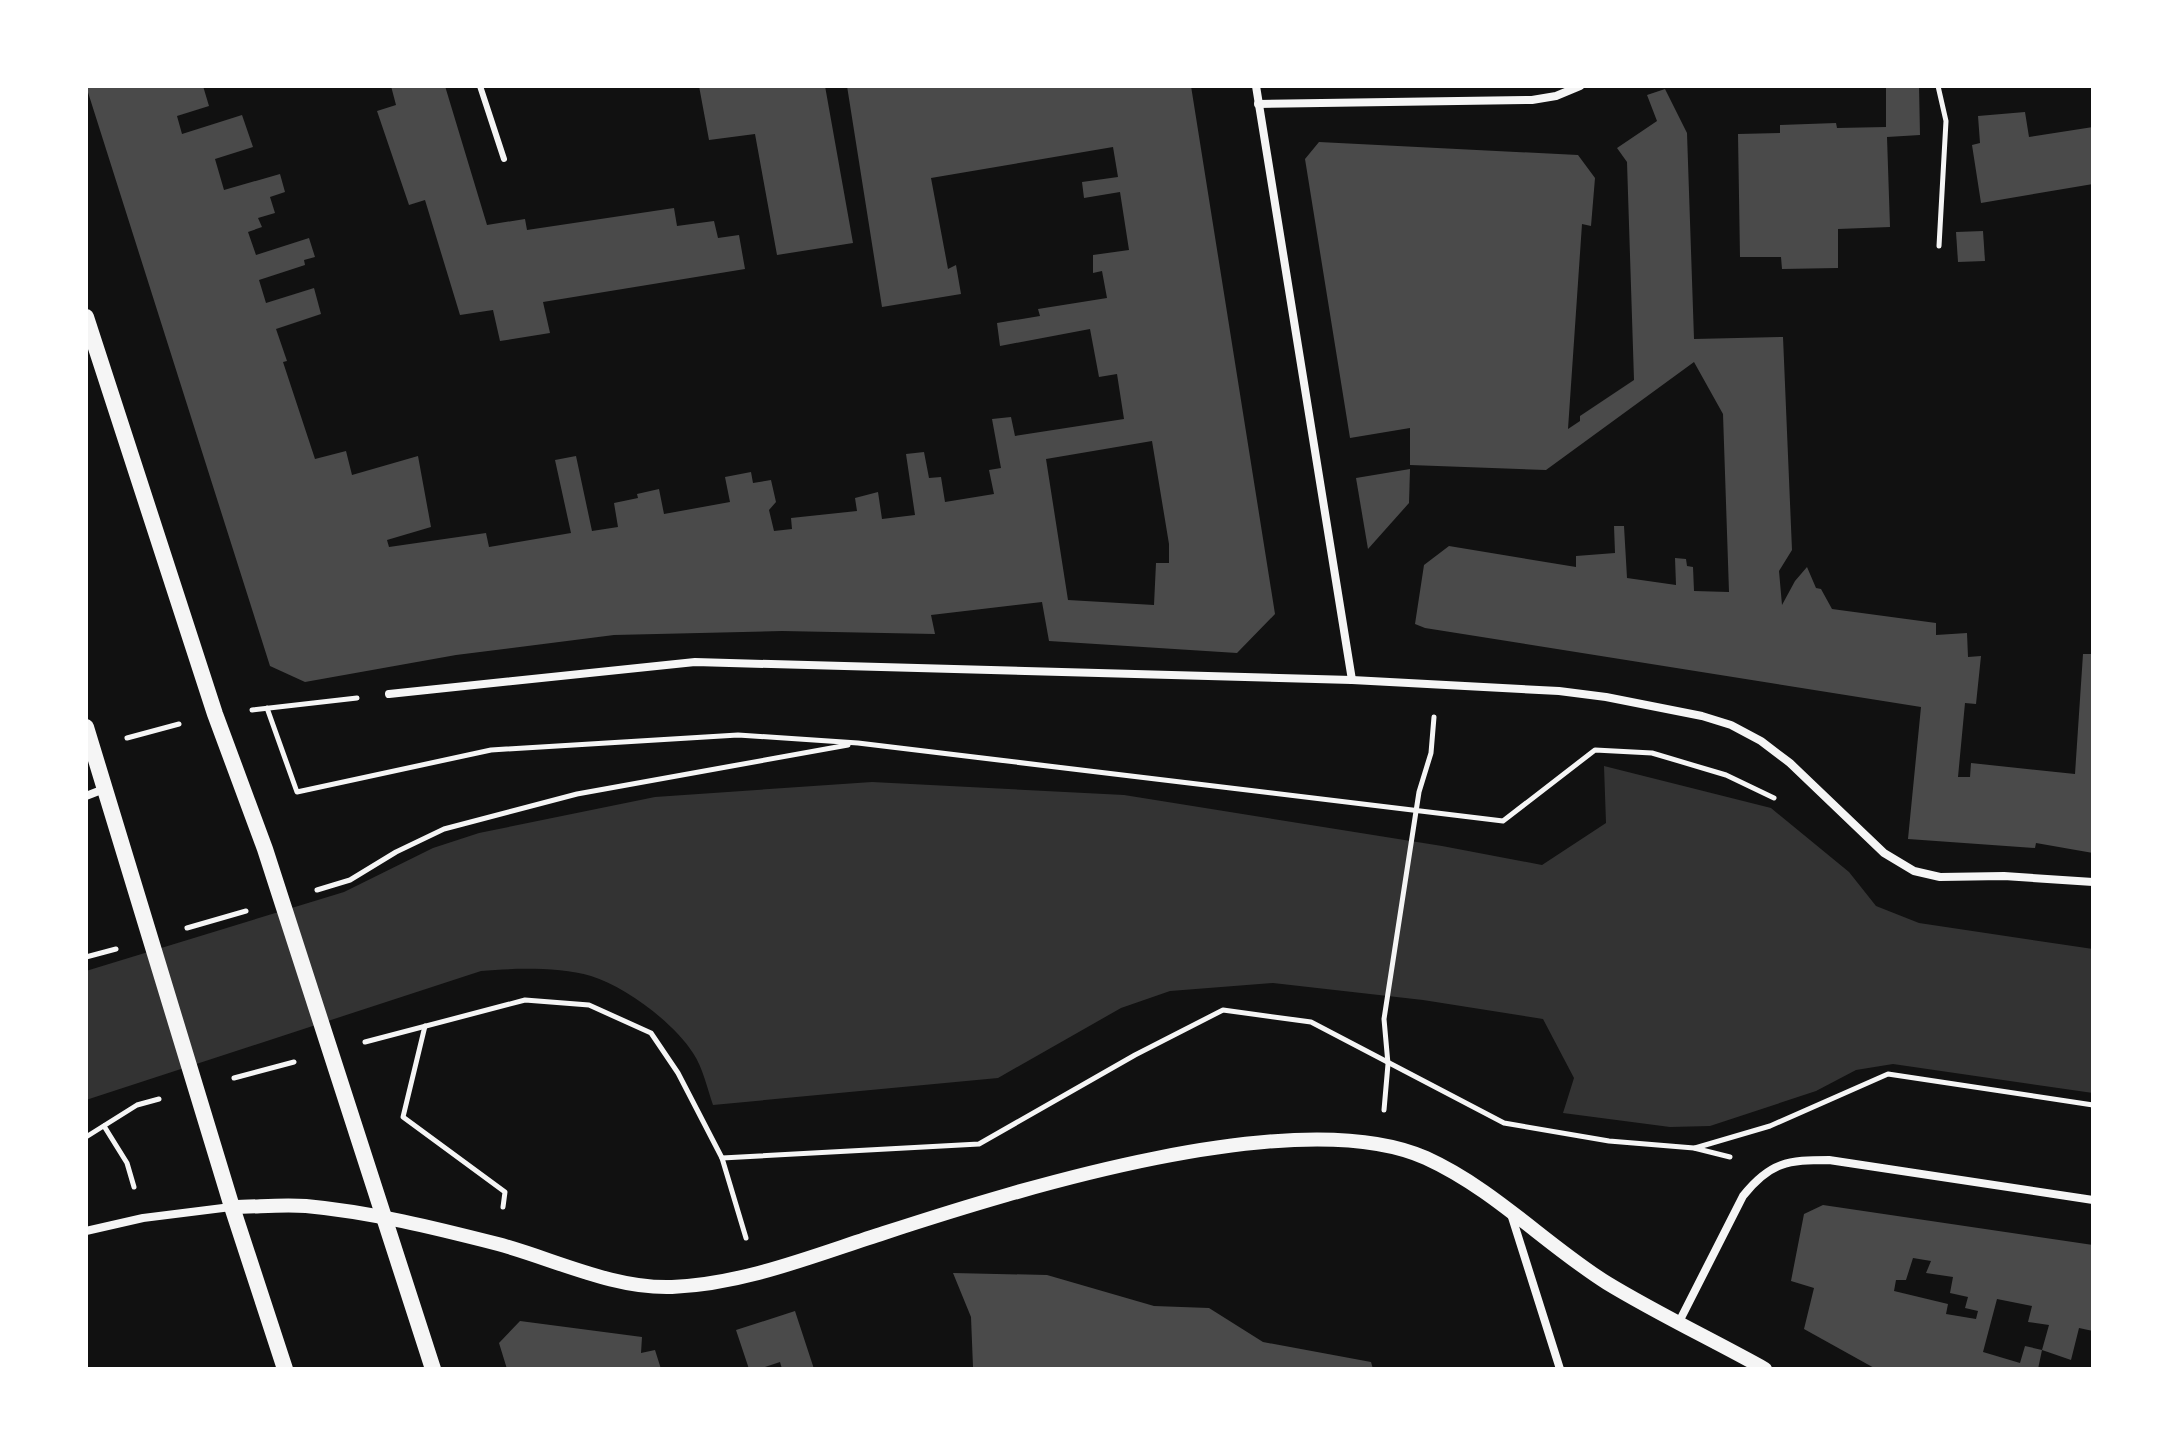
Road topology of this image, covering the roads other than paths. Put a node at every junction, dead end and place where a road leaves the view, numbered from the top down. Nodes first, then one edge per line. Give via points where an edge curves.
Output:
1 (480, 86) edge
2 (1256, 86) edge
3 (1580, 86) edge
4 (1258, 104) junction
5 (504, 159) dead end
6 (86, 317) edge
7 (1352, 680) junction
8 (389, 694) dead end
9 (86, 727) edge
10 (105, 789) junction
11 (86, 796) edge
12 (2093, 882) edge
13 (2093, 1200) edge
14 (232, 1207) junction
15 (1509, 1209) junction
16 (384, 1217) junction
17 (86, 1231) edge
18 (1679, 1322) junction
19 (285, 1369) edge
20 (433, 1369) edge
21 (1560, 1369) edge
22 (1765, 1369) edge

1 - 5 lane
2 - 4 street
3 - 4 street via 1532,100
4 - 7 street
6 - 16 main road
7 - 8 street via 695,662
7 - 12 street via 1502,686 1688,713 1731,725 1761,741 1884,853 1914,871 1940,877
9 - 10 main road
10 - 11 street
10 - 14 main road
13 - 18 street via 1829,1160 1795,1160 1771,1168 1743,1196
14 - 16 street via 303,1206
14 - 17 street
14 - 19 main road
15 - 16 street via 1425,1158 1382,1143 1261,1142 1078,1176 757,1274 710,1285 666,1287 621,1282
15 - 18 street via 1608,1284
15 - 21 street
16 - 20 main road
18 - 22 street

